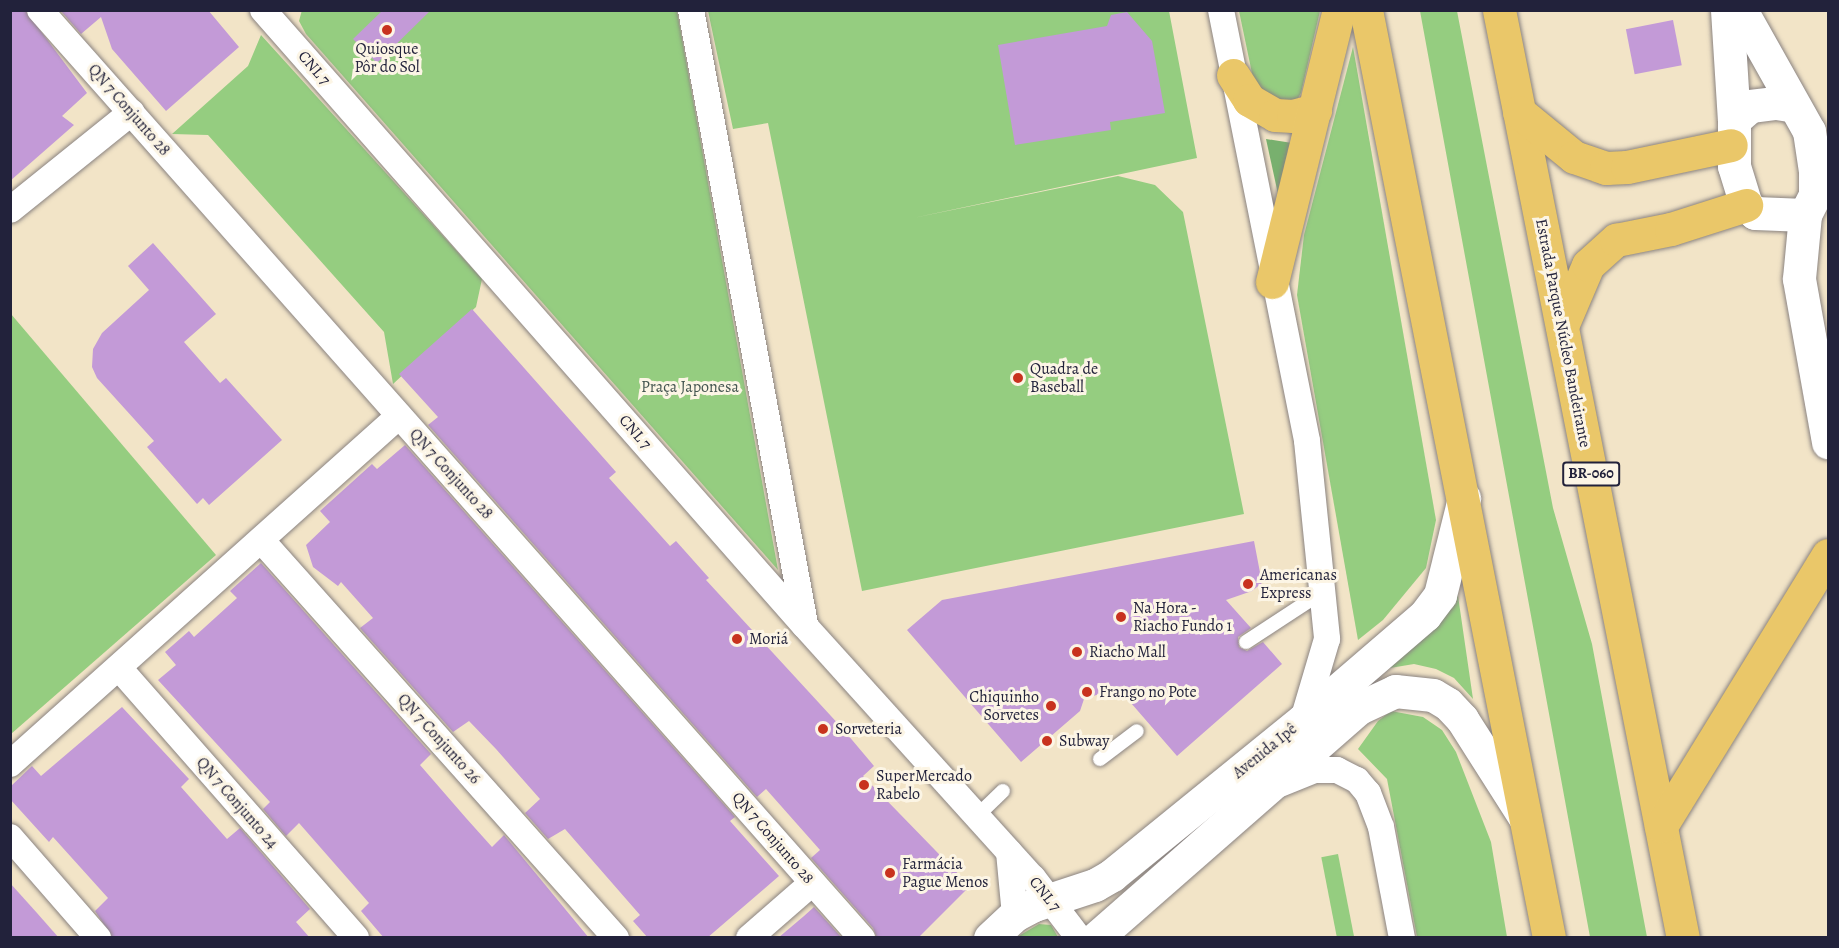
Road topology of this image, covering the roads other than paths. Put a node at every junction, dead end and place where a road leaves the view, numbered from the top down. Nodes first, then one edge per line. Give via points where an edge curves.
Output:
1 (40, 10) edge
2 (692, 10) edge
3 (1221, 10) edge
4 (1339, 10) edge
5 (1366, 10) edge
6 (1499, 10) edge
7 (1727, 10) edge
8 (1741, 10) edge
9 (268, 12) edge
10 (1233, 75) junction
11 (1794, 106) junction
12 (1315, 110) junction
13 (132, 112) junction
14 (1519, 112) junction
15 (1733, 133) junction
16 (1820, 157) edge
17 (10, 210) edge
18 (1754, 210) junction
19 (1815, 214) edge
20 (1799, 279) junction
21 (1272, 282) junction
22 (1562, 326) junction
23 (1819, 341) edge
24 (399, 416) junction
25 (1828, 442) edge
26 (1465, 496) junction
27 (262, 542) junction
28 (1828, 555) edge
29 (1322, 593) junction
30 (805, 626) junction
31 (1246, 642) dead end
32 (119, 668) junction
33 (1303, 720) junction
34 (1137, 731) dead end
35 (1100, 759) dead end
36 (10, 764) edge
37 (1271, 787) junction
38 (1003, 791) dead end
39 (977, 816) junction
40 (1527, 821) junction
41 (1661, 826) junction
42 (10, 837) edge
43 (1009, 852) junction
44 (812, 884) junction
45 (1051, 899) junction
46 (1015, 915) junction
47 (98, 938) edge
48 (356, 938) edge
49 (616, 938) edge
50 (749, 938) edge
51 (862, 938) edge
52 (990, 938) edge
53 (1079, 938) edge
54 (1095, 938) edge
55 (1402, 938) edge
56 (1549, 938) edge
57 (1683, 938) edge

1 - 13 street, QN 7 Conjunto 28
2 - 30 street
3 - 10 street
4 - 12 highway
5 - 26 highway
6 - 14 highway, Estrada Parque Núcleo Bandeirante / BR-060
7 - 15 street
8 - 11 street
9 - 30 street, CNL 7
10 - 12 highway via 1249,100 1275,115 1293,116
10 - 21 street
11 - 15 street via 1776,102 1750,106
11 - 16 street
12 - 21 highway
13 - 17 street
13 - 24 street, QN 7 Conjunto 28
14 - 15 highway via 1575,157 1606,168 1637,166
14 - 22 highway, Estrada Parque Núcleo Bandeirante / BR-060
15 - 18 street
16 - 19 street
18 - 19 street
18 - 20 street
18 - 22 highway via 1616,240 1588,265
19 - 20 street
20 - 23 street
21 - 29 street via 1307,441
22 - 41 highway, Estrada Parque Núcleo Bandeirante / BR-060
23 - 25 street
24 - 27 street
24 - 44 street, QN 7 Conjunto 28
26 - 33 street, Avenida Ipê via 1440,595 1425,615
26 - 40 highway
27 - 32 street
27 - 49 street, QN 7 Conjunto 26
28 - 41 highway
29 - 31 lane
29 - 33 street via 1327,639
30 - 39 street, CNL 7
32 - 36 street
32 - 48 street, QN 7 Conjunto 24
33 - 45 street, Avenida Ipê via 1112,875 1095,885
34 - 35 lane
37 - 40 street, Avenida Ipê via 1359,708 1395,691 1413,690 1433,695 1462,719
37 - 54 street, Avenida Ipê
37 - 55 street via 1326,769 1357,780 1368,793 1381,827
38 - 39 lane
39 - 43 street, CNL 7
40 - 56 highway
41 - 57 highway, Estrada Parque Núcleo Bandeirante / BR-060
42 - 47 street
43 - 45 street, CNL 7
43 - 46 street, CNL 7
44 - 50 street
44 - 51 street, QN 7 Conjunto 28
45 - 46 street, Avenida Ipê
45 - 53 street, CNL 7
46 - 52 street, Avenida Ipê

